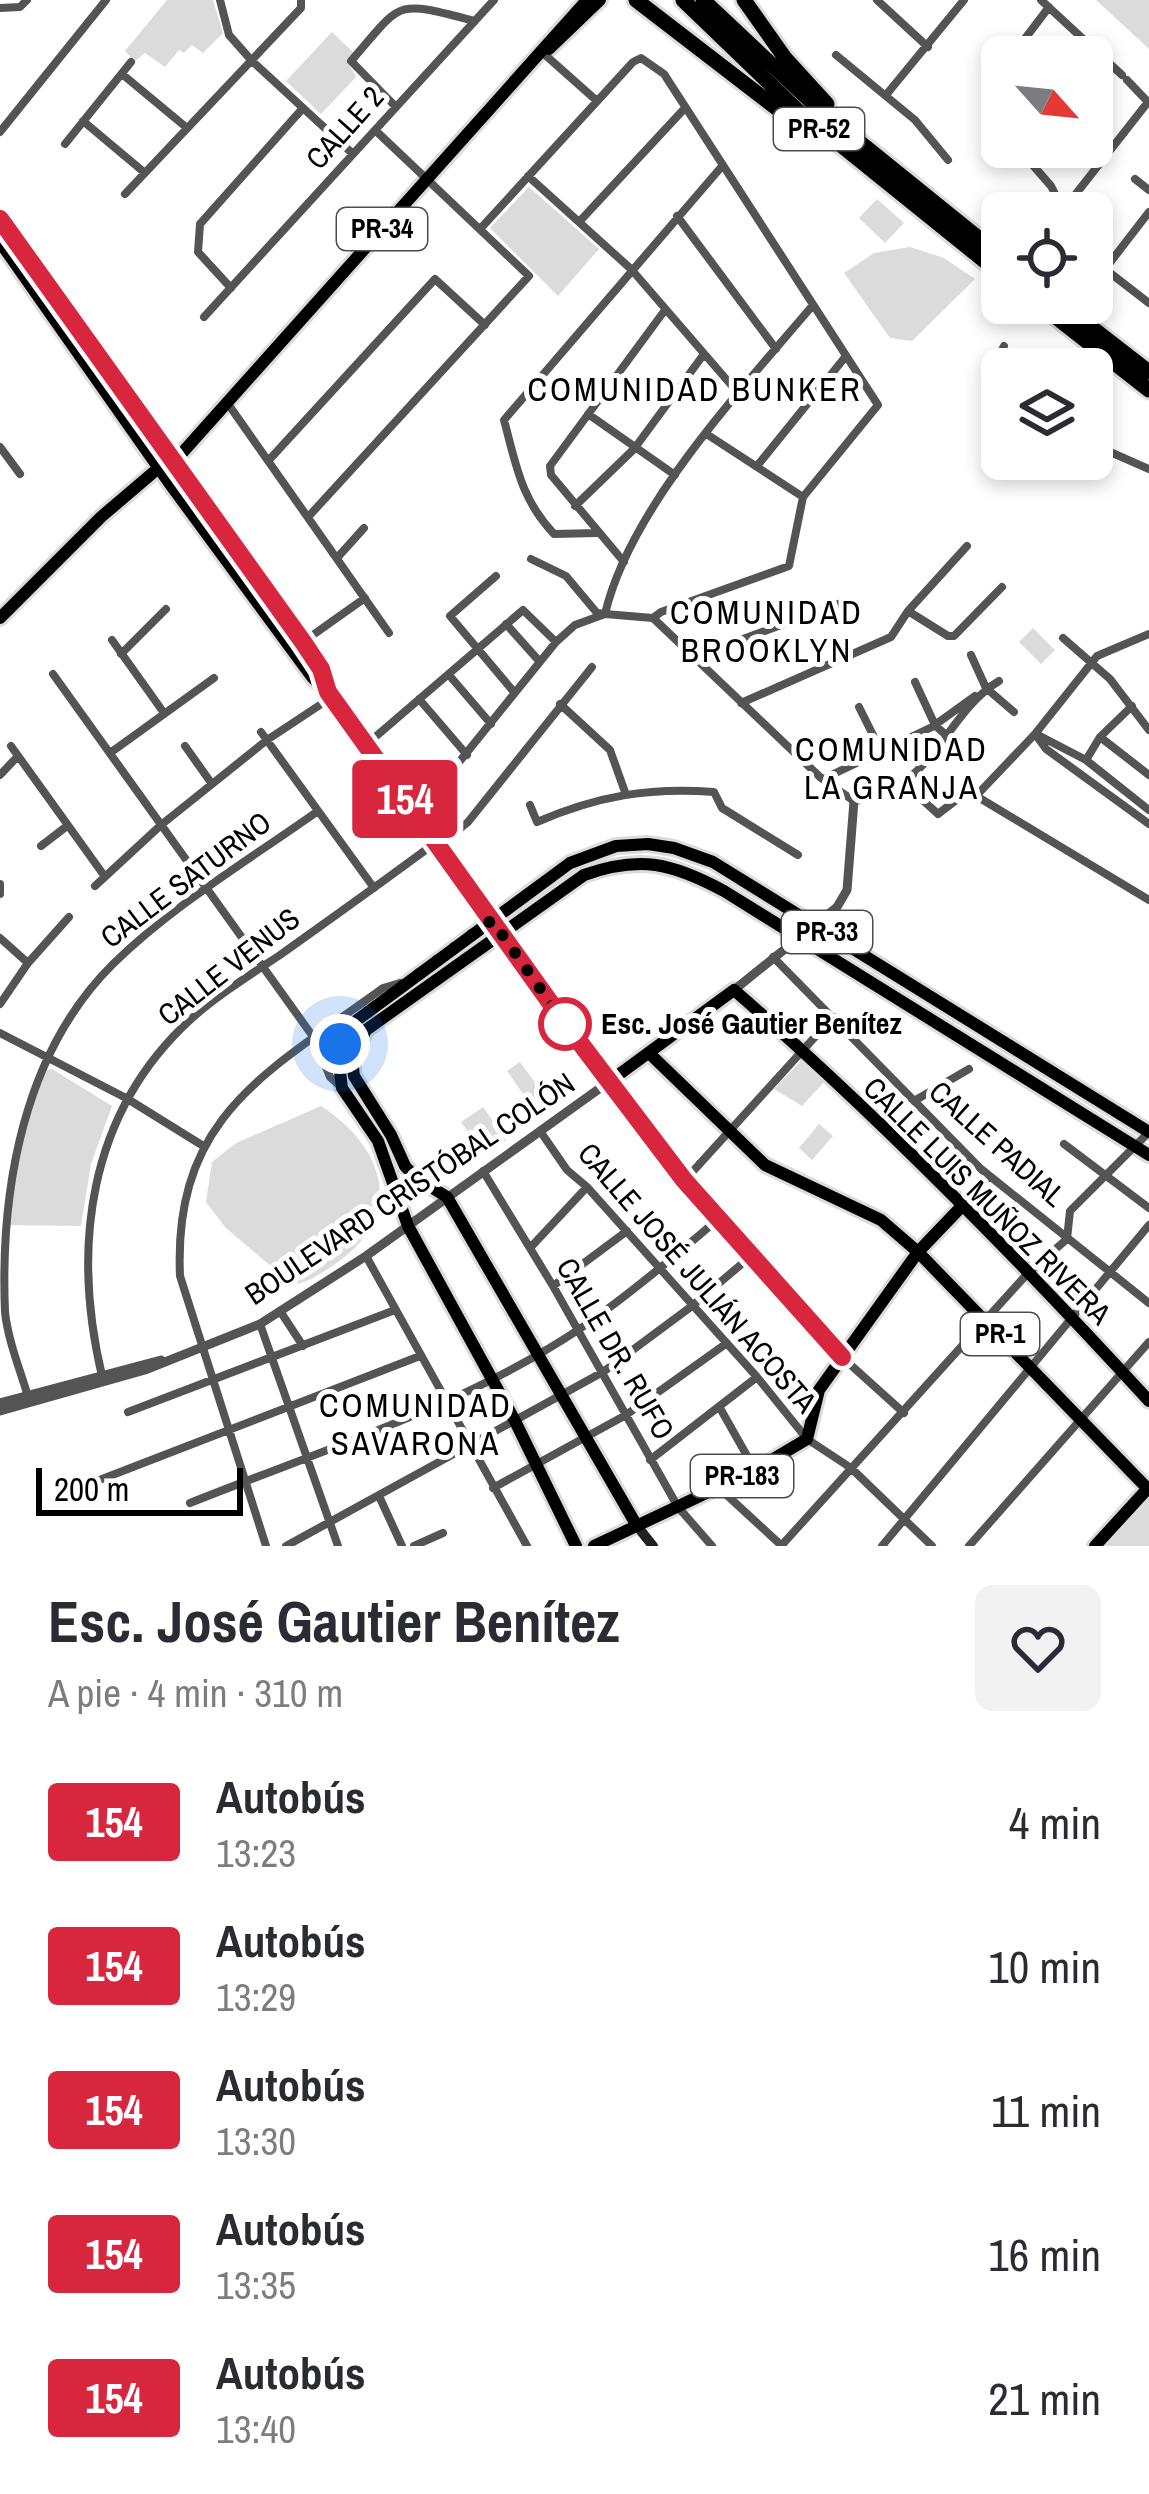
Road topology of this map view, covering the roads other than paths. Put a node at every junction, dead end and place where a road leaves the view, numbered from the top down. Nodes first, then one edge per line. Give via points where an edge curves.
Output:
1 (27, 0) edge
2 (106, 0) edge
3 (220, 0) edge
4 (301, 0) edge
5 (494, 0) edge
6 (587, 0) edge
7 (600, 0) edge
8 (636, 0) edge
9 (683, 0) edge
10 (703, 0) edge
11 (744, 0) edge
12 (964, 0) edge
13 (879, 1) edge
14 (1045, 3) edge
15 (0, 8) edge
16 (475, 21) junction
17 (1024, 36) edge
18 (1081, 36) edge
19 (928, 47) junction
20 (543, 53) junction
21 (836, 55) dead end
22 (252, 61) junction
23 (131, 62) dead end
24 (1113, 66) edge
25 (122, 74) junction
26 (695, 95) dead end
27 (886, 95) junction
28 (597, 101) junction
29 (1149, 103) edge
30 (684, 106) junction
31 (396, 107) junction
32 (303, 108) junction
33 (83, 121) junction
34 (187, 128) junction
35 (375, 130) junction
36 (0, 132) edge
37 (65, 144) dead end
38 (353, 154) junction
39 (948, 160) dead end
40 (723, 166) junction
41 (145, 173) junction
42 (528, 176) junction
43 (428, 179) junction
44 (1135, 179) dead end
45 (893, 182) junction
46 (1149, 190) edge
47 (1077, 192) edge
48 (125, 194) dead end
49 (1149, 212) edge
50 (677, 216) junction
51 (0, 219) edge
52 (579, 223) junction
53 (482, 228) junction
54 (981, 243) edge
55 (7, 251) edge
56 (981, 257) edge
57 (1113, 259) edge
58 (632, 269) junction
59 (1113, 275) edge
60 (231, 288) junction
61 (1149, 303) edge
62 (813, 305) junction
63 (665, 310) junction
64 (204, 317) dead end
65 (1064, 324) edge
66 (1087, 324) edge
67 (485, 325) junction
68 (776, 349) junction
69 (704, 354) junction
70 (846, 356) junction
71 (1149, 372) edge
72 (1149, 390) edge
73 (739, 394) junction
74 (223, 402) junction
75 (587, 413) junction
76 (194, 430) junction
77 (708, 435) junction
78 (158, 440) junction
79 (0, 447) edge
80 (634, 449) junction
81 (1113, 453) edge
82 (171, 459) junction
83 (269, 460) junction
84 (758, 466) junction
85 (159, 468) junction
86 (1149, 469) edge
87 (20, 474) dead end
88 (675, 475) junction
89 (803, 497) junction
90 (575, 506) junction
91 (309, 516) junction
92 (364, 528) dead end
93 (597, 533) junction
94 (967, 547) dead end
95 (337, 558) junction
96 (531, 559) dead end
97 (624, 562) junction
98 (496, 577) dead end
99 (1002, 587) dead end
100 (365, 598) junction
101 (844, 602) dead end
102 (166, 609) dead end
103 (908, 611) junction
104 (605, 614) junction
105 (0, 618) edge
106 (652, 618) junction
107 (506, 624) junction
108 (389, 633) dead end
109 (1149, 634) edge
110 (1063, 638) dead end
111 (112, 640) dead end
112 (556, 642) junction
113 (297, 646) junction
114 (478, 650) junction
115 (121, 654) junction
116 (971, 655) dead end
117 (694, 657) junction
118 (540, 662) junction
119 (1090, 664) junction
120 (592, 667) dead end
121 (53, 674) dead end
122 (448, 674) junction
123 (214, 678) dead end
124 (998, 681) dead end
125 (915, 682) dead end
126 (986, 688) junction
127 (514, 693) junction
128 (330, 695) junction
129 (419, 699) junction
130 (560, 704) junction
131 (741, 704) junction
132 (1132, 706) junction
133 (859, 707) dead end
134 (1014, 712) dead end
135 (164, 713) junction
136 (491, 724) junction
137 (935, 725) junction
138 (1149, 730) edge
139 (1035, 734) junction
140 (264, 736) junction
141 (1100, 737) junction
142 (947, 738) junction
143 (366, 745) junction
144 (10, 746) dead end
145 (185, 746) dead end
146 (881, 751) junction
147 (110, 753) junction
148 (467, 755) junction
149 (18, 756) junction
150 (971, 759) dead end
151 (1086, 760) junction
152 (1149, 775) edge
153 (0, 776) edge
154 (823, 779) junction
155 (904, 783) junction
156 (212, 784) junction
157 (625, 792) junction
158 (975, 797) junction
159 (854, 801) junction
160 (530, 805) dead end
161 (412, 808) junction
162 (1146, 809) edge
163 (318, 811) junction
164 (1149, 824) edge
165 (161, 825) junction
166 (68, 826) junction
167 (438, 844) junction
168 (41, 846) dead end
169 (798, 855) dead end
170 (103, 874) junction
171 (0, 884) edge
172 (94, 886) dead end
173 (374, 888) junction
174 (208, 890) junction
175 (0, 894) edge
176 (1149, 900) edge
177 (69, 916) dead end
178 (492, 920) junction
179 (815, 925) junction
180 (502, 933) junction
181 (0, 938) edge
182 (799, 938) junction
183 (773, 957) junction
184 (28, 963) junction
185 (263, 966) junction
186 (412, 979) junction
187 (734, 990) junction
188 (0, 1004) edge
189 (833, 1017) junction
190 (0, 1033) edge
191 (314, 1038) junction
192 (802, 1049) junction
193 (650, 1053) junction
194 (48, 1056) junction
195 (969, 1069) dead end
196 (610, 1081) junction
197 (342, 1088) junction
198 (126, 1098) junction
199 (911, 1099) junction
200 (879, 1125) junction
201 (540, 1131) junction
202 (1149, 1132) edge
203 (730, 1133) junction
204 (1064, 1144) dead end
205 (205, 1147) junction
206 (1142, 1152) edge
207 (483, 1171) junction
208 (989, 1176) junction
209 (1105, 1176) junction
210 (415, 1178) junction
211 (684, 1180) junction
212 (395, 1185) junction
213 (587, 1187) junction
214 (447, 1197) junction
215 (962, 1206) junction
216 (1149, 1208) edge
217 (718, 1219) junction
218 (1149, 1225) edge
219 (408, 1226) junction
220 (627, 1231) junction
221 (1067, 1239) junction
222 (530, 1248) junction
223 (918, 1252) junction
224 (366, 1256) junction
225 (749, 1257) junction
226 (661, 1268) junction
227 (1110, 1272) junction
228 (1028, 1273) junction
229 (553, 1286) junction
230 (1149, 1303) edge
231 (692, 1306) junction
232 (395, 1310) junction
233 (280, 1311) junction
234 (1070, 1318) junction
235 (985, 1319) junction
236 (260, 1324) junction
237 (578, 1330) junction
238 (727, 1342) junction
239 (1149, 1342) edge
240 (201, 1346) junction
241 (303, 1346) junction
242 (538, 1351) junction
243 (420, 1356) junction
244 (842, 1357) junction
245 (271, 1359) junction
246 (1030, 1366) junction
247 (603, 1372) junction
248 (1122, 1372) junction
249 (491, 1377) junction
250 (758, 1377) junction
251 (103, 1378) junction
252 (212, 1382) junction
253 (563, 1394) junction
254 (29, 1398) junction
255 (1149, 1401) edge
256 (445, 1402) junction
257 (0, 1407) edge
258 (289, 1408) junction
259 (720, 1408) junction
260 (128, 1412) dead end
261 (904, 1413) junction
262 (626, 1415) junction
263 (1079, 1419) junction
264 (515, 1421) junction
265 (228, 1432) junction
266 (587, 1436) junction
267 (807, 1439) junction
268 (470, 1446) junction
269 (305, 1457) junction
270 (650, 1460) junction
271 (538, 1465) junction
272 (754, 1470) junction
273 (851, 1470) junction
274 (245, 1481) junction
275 (89, 1484) dead end
276 (718, 1487) junction
277 (1148, 1488) edge
278 (493, 1489) junction
279 (379, 1496) junction
280 (190, 1503) dead end
281 (678, 1507) junction
282 (904, 1520) junction
283 (328, 1523) junction
284 (637, 1526) junction
285 (443, 1533) dead end
286 (266, 1546) edge
287 (286, 1546) edge
288 (338, 1546) edge
289 (402, 1546) edge
290 (414, 1546) edge
291 (527, 1546) edge
292 (576, 1546) edge
293 (594, 1546) edge
294 (653, 1546) edge
295 (712, 1546) edge
296 (782, 1546) edge
297 (883, 1546) edge
298 (932, 1546) edge
299 (969, 1546) edge
300 (1095, 1546) edge

1 - 15 street
2 - 36 street
3 - 22 street via 229,35
4 - 22 street
5 - 16 street, CALLE 2
6 - 20 main road, PR-34
7 - 20 main road, PR-34
8 - 45 highway via 844,161
9 - 45 highway, PR-52 via 783,97
10 - 45 highway, PR-52
11 - 45 highway
12 - 19 street
13 - 19 street
14 - 17 street
14 - 18 street
16 - 31 street, CALLE 2
16 - 31 street via 417,2 389,15 351,61
19 - 27 street
20 - 28 street
20 - 43 main road, PR-34
21 - 27 street
22 - 32 street
22 - 34 street
23 - 25 street
24 - 29 street
25 - 33 street
25 - 34 street
26 - 30 street
27 - 39 street
28 - 30 street via 641,58 664,74
28 - 42 street
29 - 47 street
30 - 40 street
30 - 52 street
31 - 35 street, CALLE 2
32 - 38 street
32 - 60 street via 200,224 198,252
33 - 37 street
33 - 41 street
34 - 41 street
35 - 38 street, CALLE 2
35 - 43 street
38 - 60 street, CALLE 2
40 - 50 street
40 - 62 street
41 - 48 street
42 - 52 street
42 - 53 street
43 - 53 street
43 - 74 main road, PR-34
44 - 46 street
45 - 54 highway, PR-52
45 - 56 highway, PR-52
49 - 57 street
50 - 58 street
50 - 68 street
51 - 55 main road
52 - 58 street
53 - 67 street via 529,276
55 - 78 main road
55 - 85 main road
58 - 63 street
58 - 93 street via 504,420 524,495 539,518 554,533
59 - 61 street
60 - 64 street, CALLE 2
62 - 68 street
62 - 70 street
63 - 69 street
63 - 75 street
65 - 72 highway
66 - 71 highway
67 - 83 street via 435,279
67 - 91 street
68 - 73 street
69 - 73 street
69 - 80 street
70 - 84 street
70 - 89 street via 878,405
73 - 77 street
74 - 76 main road, PR-34
74 - 82 main road, PR-34
74 - 83 street
75 - 80 street
75 - 90 street via 550,466
76 - 78 main road via 176,444
76 - 82 main road, PR-34
77 - 84 street
77 - 88 street
78 - 82 main road
79 - 87 street
80 - 88 street
80 - 90 street
81 - 86 street
82 - 85 main road, PR-34
82 - 113 main road
83 - 91 street
84 - 89 street
85 - 105 main road, PR-34
85 - 113 main road
88 - 97 street
89 - 106 street via 789,566
90 - 93 street
91 - 95 street
92 - 95 street
93 - 97 street
94 - 103 street
95 - 100 street
96 - 104 street via 566,576
97 - 104 street
98 - 114 street via 450,616
99 - 103 street via 954,636
100 - 108 street
100 - 113 street
101 - 117 street
102 - 115 street
103 - 131 street via 891,637
104 - 106 street
104 - 112 street
106 - 117 street
107 - 112 street via 523,610
107 - 114 street
107 - 118 street
109 - 119 street
110 - 119 street
111 - 115 street
112 - 118 street
113 - 128 main road via 321,669
114 - 122 street
114 - 127 street
115 - 135 street
116 - 126 street
117 - 131 street
118 - 127 street
119 - 132 street
119 - 139 street
120 - 130 street, CALLE VENUS
121 - 147 street
122 - 129 street
122 - 136 street
123 - 135 street
124 - 126 street
125 - 137 street
126 - 134 street
126 - 137 street
126 - 142 street
127 - 136 street
128 - 140 street
128 - 143 main road
129 - 143 street
129 - 148 street
130 - 157 street via 610,750
130 - 167 street, CALLE VENUS via 468,822
131 - 154 street
132 - 138 street
132 - 141 street
133 - 146 street
135 - 147 street
136 - 148 street
137 - 142 street
137 - 146 street
139 - 151 street
139 - 158 street
139 - 162 street via 1046,749
140 - 156 street
140 - 163 street
141 - 151 street
141 - 152 street
142 - 150 street
142 - 155 street
143 - 161 main road
144 - 149 street
145 - 156 street
146 - 154 street
147 - 165 street
148 - 161 street
149 - 153 street
149 - 166 street
151 - 162 street
154 - 159 street
155 - 158 street via 938,814 963,792
155 - 159 street
156 - 165 street
157 - 160 street via 537,822
157 - 169 street via 714,792 722,808
158 - 176 street
159 - 179 street, BOULEVARD CRISTÓBAL COLÓN via 847,890
161 - 167 main road
162 - 164 street
163 - 173 street
163 - 174 street, CALLE SATURNO
165 - 170 street
165 - 174 street
166 - 168 street
166 - 170 street
167 - 173 street, CALLE VENUS
167 - 178 main road
170 - 172 street
171 - 175 street
173 - 185 street, CALLE VENUS
174 - 185 street
174 - 194 street, CALLE SATURNO via 110,967
177 - 184 street
178 - 179 main road, PR-33 via 570,862 648,844 713,862
178 - 180 main road
178 - 186 main road, PR-33
179 - 182 street, BOULEVARD CRISTÓBAL COLÓN
179 - 202 main road, PR-33
180 - 182 main road, PR-33 via 584,874 632,862 701,878
180 - 196 main road
180 - 210 main road, PR-33 via 366,1030 352,1059 354,1076
181 - 184 street
182 - 183 street, BOULEVARD CRISTÓBAL COLÓN
182 - 206 main road, PR-33
183 - 187 street, BOULEVARD CRISTÓBAL COLÓN
183 - 189 street, CALLE PADIAL
184 - 188 street
185 - 191 street
185 - 198 street, CALLE VENUS via 192,1018
186 - 191 street via 382,988
186 - 197 main road, PR-33 via 344,1033
187 - 192 main road, CALLE LUIS MUÑOZ RIVERA / PR-1
187 - 193 main road, BOULEVARD CRISTÓBAL COLÓN
189 - 192 street
189 - 199 street, CALLE PADIAL
190 - 194 street
191 - 197 street
191 - 205 street via 225,1111
192 - 200 main road, CALLE LUIS MUÑOZ RIVERA / PR-1
192 - 203 street
193 - 196 main road, BOULEVARD CRISTÓBAL COLÓN
193 - 203 main road, PR-1
194 - 198 street
194 - 254 street, CALLE SATURNO via 14,1146 2,1228 5,1316
195 - 199 street
196 - 201 street, BOULEVARD CRISTÓBAL COLÓN
196 - 211 main road
197 - 212 main road via 378,1141
198 - 205 street
198 - 251 street, CALLE VENUS via 100,1165 89,1235 89,1318
199 - 200 street
199 - 208 street, CALLE PADIAL
200 - 215 main road, CALLE LUIS MUÑOZ RIVERA / PR-1
201 - 207 street, BOULEVARD CRISTÓBAL COLÓN
201 - 213 street, CALLE JOSÉ JULIÁN ACOSTA
202 - 206 street
203 - 211 street
203 - 223 main road, PR-1 via 765,1165 881,1220
204 - 209 street
205 - 240 street via 178,1230 180,1276
206 - 209 street
207 - 214 street, BOULEVARD CRISTÓBAL COLÓN
207 - 222 street, CALLE DR. RUFO
208 - 215 street
208 - 221 street, CALLE PADIAL
209 - 216 street
209 - 221 street via 1070,1211
210 - 212 main road
210 - 214 main road, PR-33
211 - 217 main road
212 - 219 main road
213 - 220 street, CALLE JOSÉ JULIÁN ACOSTA
213 - 222 street
214 - 219 street, BOULEVARD CRISTÓBAL COLÓN
214 - 242 main road, PR-33
215 - 223 main road, PR-183
215 - 228 main road, CALLE LUIS MUÑOZ RIVERA / PR-1
217 - 225 main road
217 - 226 street
218 - 227 street
219 - 224 street, BOULEVARD CRISTÓBAL COLÓN
219 - 249 main road
220 - 226 street, CALLE JOSÉ JULIÁN ACOSTA
220 - 229 street
221 - 227 street, CALLE PADIAL
221 - 228 street
222 - 229 street, CALLE DR. RUFO
223 - 235 main road, PR-1
223 - 244 main road, PR-183
224 - 232 street
224 - 233 street, BOULEVARD CRISTÓBAL COLÓN
225 - 231 street
225 - 244 main road
226 - 231 street, CALLE JOSÉ JULIÁN ACOSTA
226 - 237 street
227 - 230 street, CALLE PADIAL
227 - 234 street
228 - 234 main road, CALLE LUIS MUÑOZ RIVERA / PR-1
228 - 235 street
229 - 237 street, CALLE DR. RUFO
231 - 238 street, CALLE JOSÉ JULIÁN ACOSTA
231 - 247 street
232 - 241 street
232 - 243 street
233 - 236 street, BOULEVARD CRISTÓBAL COLÓN
233 - 241 street
234 - 246 street
234 - 248 main road, CALLE LUIS MUÑOZ RIVERA / PR-1
235 - 246 main road, PR-1
235 - 261 street
236 - 240 street, BOULEVARD CRISTÓBAL COLÓN
236 - 245 street
237 - 242 street
237 - 247 street, CALLE DR. RUFO
238 - 250 street, CALLE JOSÉ JULIÁN ACOSTA
238 - 262 street
239 - 248 street
240 - 251 street, BOULEVARD CRISTÓBAL COLÓN
240 - 252 street
241 - 245 street
242 - 249 street
242 - 253 main road, PR-33
243 - 256 street
243 - 258 street
244 - 261 street
244 - 267 main road, PR-183 via 819,1390
245 - 252 street
245 - 258 street
246 - 263 main road, PR-1
246 - 282 street
247 - 253 street
247 - 262 street, CALLE DR. RUFO
248 - 255 main road, CALLE LUIS MUÑOZ RIVERA / PR-1
248 - 263 street
249 - 256 street
249 - 264 main road
250 - 259 street
250 - 267 street, CALLE JOSÉ JULIÁN ACOSTA
251 - 254 street, BOULEVARD CRISTÓBAL COLÓN
252 - 260 street
252 - 265 street
253 - 264 street
253 - 266 main road, PR-33
254 - 257 street, BOULEVARD CRISTÓBAL COLÓN
256 - 268 street
256 - 269 street
258 - 265 street
258 - 269 street
259 - 270 street
259 - 272 street
261 - 273 street
262 - 266 street
262 - 270 street, CALLE DR. RUFO
263 - 277 main road, PR-1
263 - 299 street
264 - 268 street
264 - 271 main road
265 - 274 street
265 - 275 street
266 - 271 street
266 - 284 main road, PR-33
267 - 272 main road, PR-183
267 - 273 street, CALLE JOSÉ JULIÁN ACOSTA
268 - 278 street
268 - 279 street
269 - 274 street
269 - 283 street
270 - 281 street, CALLE DR. RUFO
271 - 278 street
271 - 292 main road
272 - 276 main road, PR-183
273 - 282 street, CALLE JOSÉ JULIÁN ACOSTA
273 - 296 street
274 - 280 street
274 - 286 street
276 - 281 main road, PR-183
276 - 296 street
277 - 300 main road, PR-1
278 - 291 street
279 - 283 street
279 - 289 street
281 - 284 main road, PR-183
281 - 295 street, CALLE DR. RUFO
282 - 297 street
282 - 298 street, CALLE JOSÉ JULIÁN ACOSTA
283 - 287 street
283 - 288 street
284 - 293 main road, PR-183
284 - 294 main road
285 - 290 street

